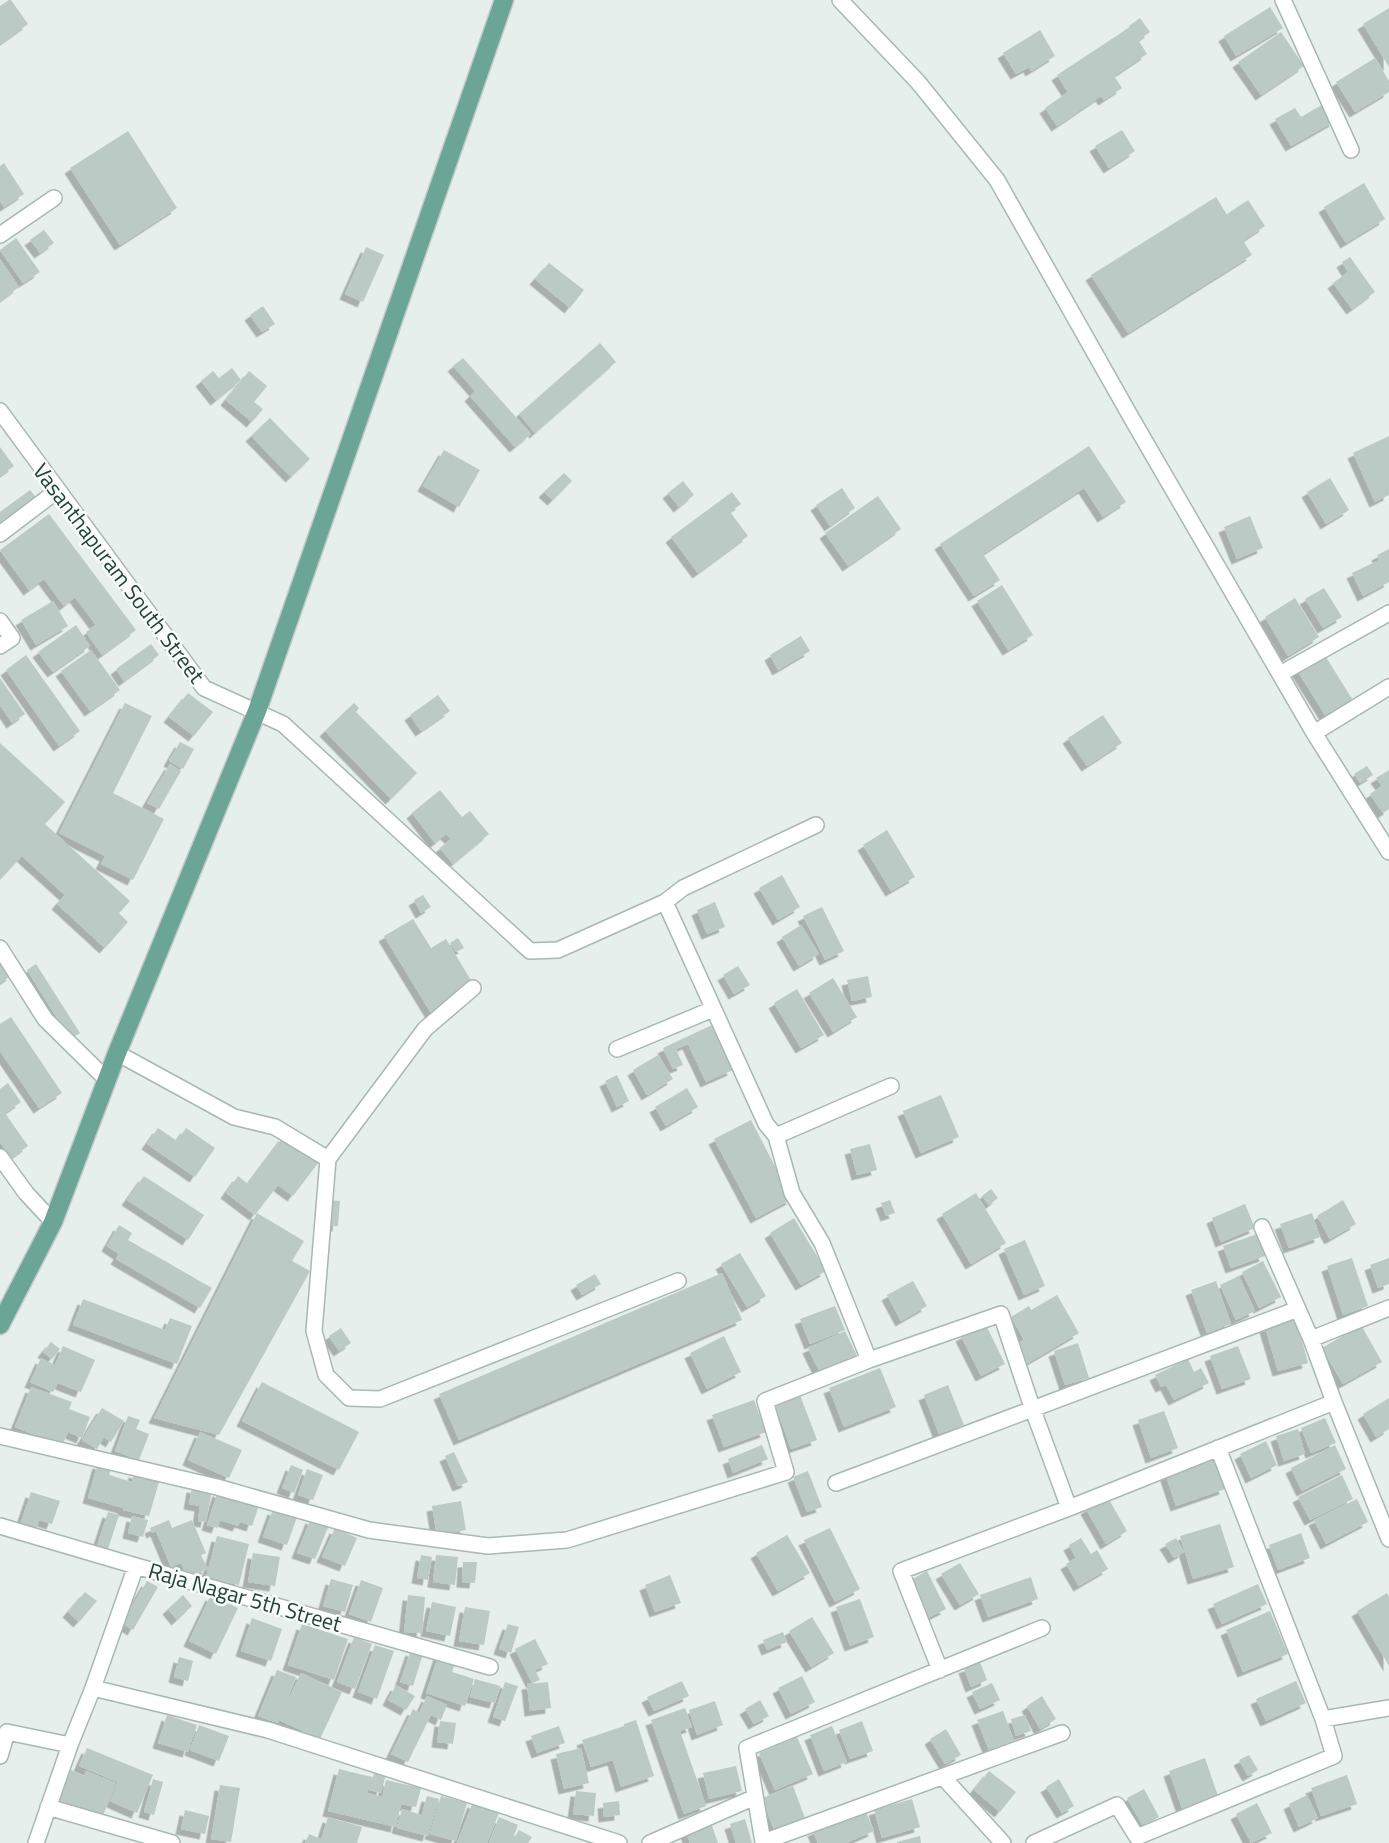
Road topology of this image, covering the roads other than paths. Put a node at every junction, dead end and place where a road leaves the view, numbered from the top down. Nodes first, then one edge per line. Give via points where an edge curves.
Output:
1 (504, 0) edge
2 (840, 0) edge
3 (1283, 0) edge
4 (1351, 150) dead end
5 (54, 198) dead end
6 (0, 235) edge
7 (0, 411) edge
8 (58, 490) junction
9 (0, 534) edge
10 (1389, 613) edge
11 (0, 621) edge
12 (0, 646) edge
13 (1280, 674) junction
14 (1389, 687) edge
15 (257, 711) junction
16 (1314, 733) junction
17 (816, 825) dead end
18 (1389, 852) edge
19 (665, 902) junction
20 (0, 948) edge
21 (473, 988) dead end
22 (713, 1009) junction
23 (617, 1049) dead end
24 (117, 1053) junction
25 (107, 1080) junction
26 (891, 1086) dead end
27 (776, 1136) junction
28 (0, 1157) edge
29 (328, 1159) junction
30 (53, 1222) junction
31 (1262, 1227) dead end
32 (678, 1281) dead end
33 (1389, 1308) edge
34 (1298, 1309) junction
35 (0, 1325) edge
36 (1311, 1339) junction
37 (869, 1360) junction
38 (1334, 1402) junction
39 (1033, 1410) junction
40 (0, 1436) edge
41 (1218, 1448) junction
42 (836, 1483) dead end
43 (1069, 1508) junction
44 (0, 1526) edge
45 (1389, 1539) edge
46 (136, 1566) junction
47 (1042, 1629) dead end
48 (490, 1667) dead end
49 (940, 1670) junction
50 (93, 1688) junction
51 (1389, 1708) edge
52 (1323, 1719) junction
53 (1062, 1733) dead end
54 (70, 1745) junction
55 (0, 1756) edge
56 (943, 1777) junction
57 (755, 1797) junction
58 (48, 1807) junction
59 (36, 1843) edge
60 (172, 1843) edge
61 (619, 1843) edge
62 (650, 1843) edge
63 (1003, 1843) edge
64 (1034, 1843) edge

1 - 15 main road
2 - 13 street via 918,82 997,180
3 - 4 street
5 - 6 street
7 - 8 street, Vasanthapuram South Street
8 - 9 street
8 - 15 street, Vasanthapuram South Street via 204,688
10 - 13 street
11 - 12 street via 12,638
13 - 16 street
14 - 16 street
15 - 19 street, Vasanthapuram South Street via 284,724 530,951 558,950
15 - 24 main road
16 - 18 street
17 - 19 street, Vasanthapuram South Street via 683,888
19 - 22 street
20 - 25 street via 45,1020
21 - 29 street via 425,1029
22 - 23 street
22 - 27 street via 766,1124
24 - 25 main road
24 - 29 street via 234,1117 275,1127
25 - 30 main road
26 - 27 street
27 - 37 street via 792,1193 822,1243
28 - 30 street
29 - 32 street via 314,1331 326,1375 349,1398 380,1399
30 - 35 main road
31 - 34 street
33 - 36 street
34 - 36 street
34 - 39 street
36 - 38 street
37 - 39 street via 1001,1314
37 - 40 street via 765,1401 786,1472 567,1540 488,1546 369,1530 217,1487
38 - 41 street
38 - 45 street
39 - 42 street
39 - 43 street
41 - 43 street
41 - 52 street
43 - 49 street via 901,1571
44 - 46 street, Raja Nagar 5th Street
46 - 48 street, Raja Nagar 5th Street
46 - 50 street
47 - 49 street
49 - 57 street via 747,1748
50 - 54 street
50 - 61 street via 268,1730
51 - 52 street
52 - 64 street via 1334,1756 1137,1837 1117,1805
53 - 56 street
54 - 55 street via 7,1732
54 - 58 street
56 - 57 street via 763,1842
56 - 63 street
57 - 62 street
58 - 59 street
58 - 60 street

